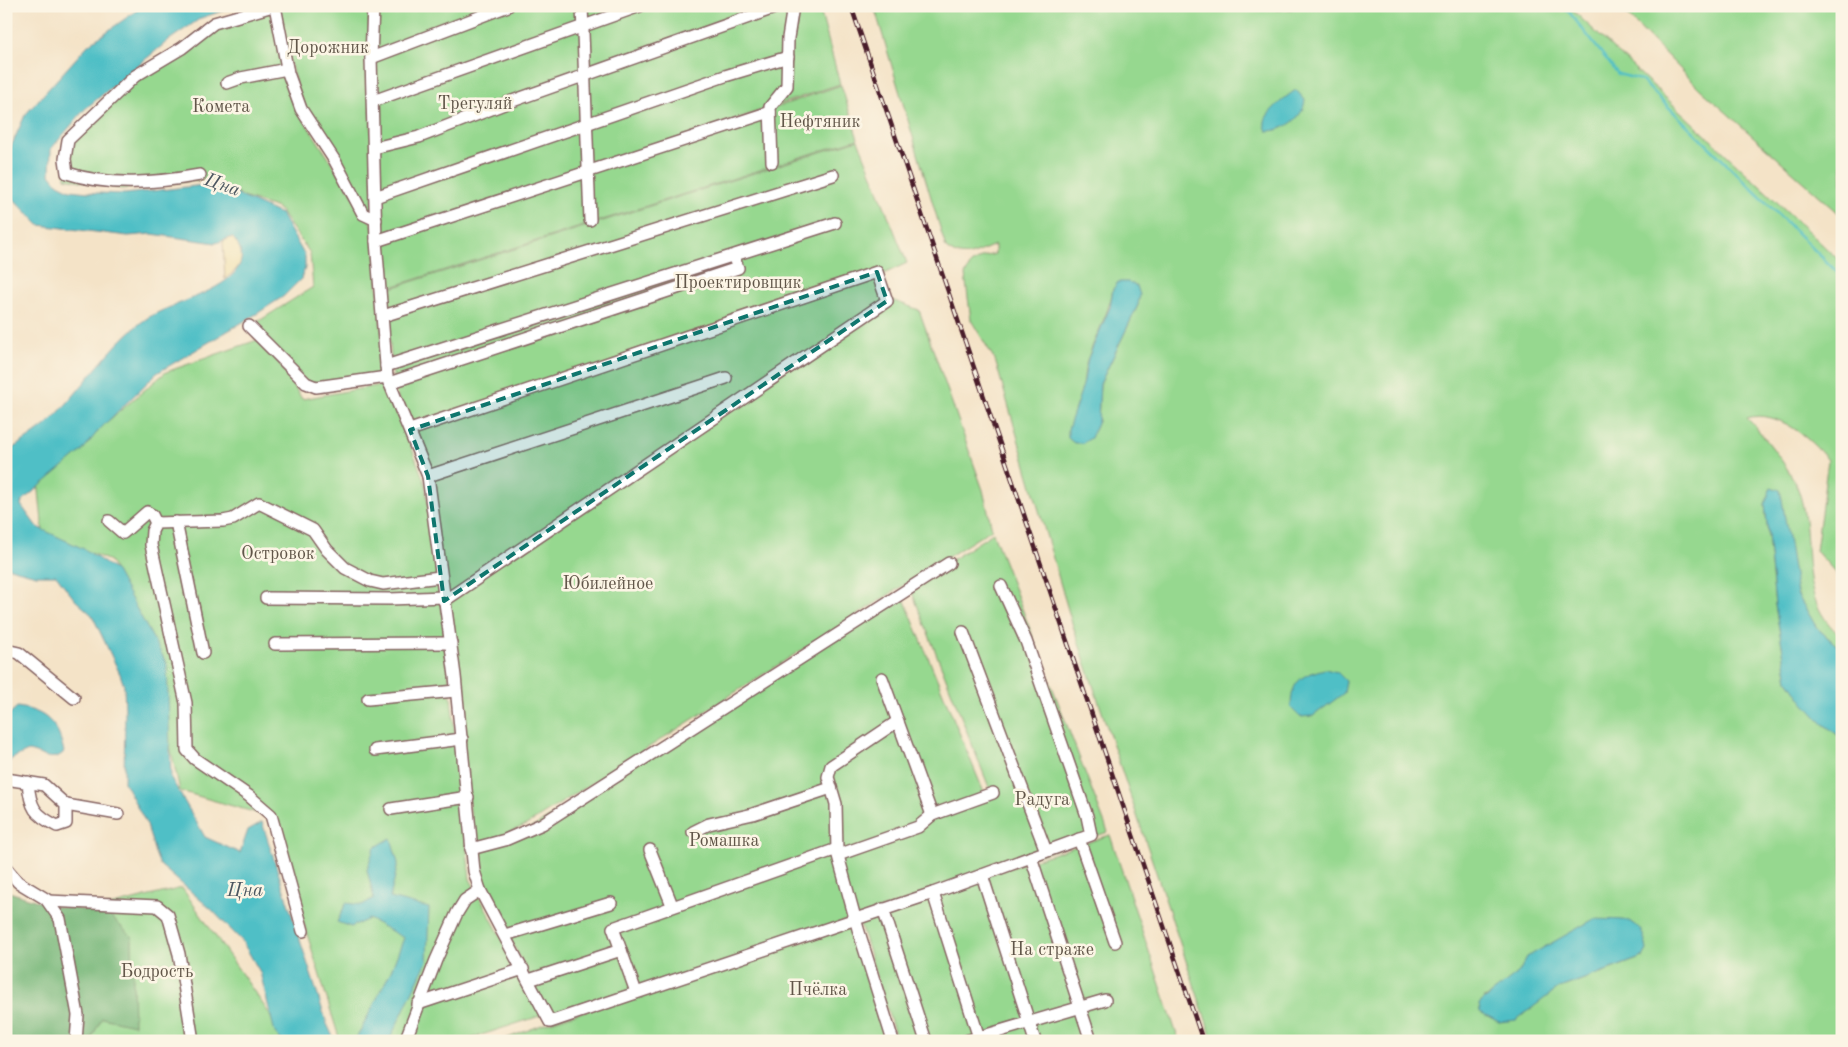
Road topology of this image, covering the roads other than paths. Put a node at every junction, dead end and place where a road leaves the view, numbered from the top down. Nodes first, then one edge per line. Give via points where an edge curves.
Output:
1 (274, 6) edge
2 (374, 6) edge
3 (508, 6) edge
4 (582, 6) edge
5 (640, 6) edge
6 (780, 6) edge
7 (794, 6) edge
8 (582, 26) junction
9 (788, 57) junction
10 (371, 58) junction
11 (287, 69) junction
12 (584, 76) junction
13 (228, 83) dead end
14 (373, 101) junction
15 (770, 112) junction
16 (587, 125) junction
17 (374, 148) junction
18 (772, 162) dead end
19 (588, 172) junction
20 (200, 175) dead end
21 (833, 175) dead end
22 (375, 197) junction
23 (376, 220) junction
24 (590, 220) dead end
25 (834, 223) dead end
26 (376, 241) junction
27 (733, 256) junction
28 (383, 316) junction
29 (249, 326) dead end
30 (388, 375) junction
31 (726, 378) dead end
32 (410, 430) junction
33 (428, 476) junction
34 (109, 521) dead end
35 (176, 522) junction
36 (156, 523) junction
37 (949, 563) dead end
38 (440, 577) junction
39 (1001, 586) dead end
40 (266, 598) dead end
41 (444, 599) junction
42 (964, 632) dead end
43 (451, 643) junction
44 (276, 644) dead end
45 (6, 650) edge
46 (203, 653) dead end
47 (882, 678) dead end
48 (456, 691) junction
49 (74, 698) dead end
50 (368, 699) dead end
51 (898, 721) junction
52 (462, 739) junction
53 (375, 750) dead end
54 (6, 779) edge
55 (28, 782) junction
56 (831, 788) junction
57 (993, 793) dead end
58 (468, 798) junction
59 (66, 805) junction
60 (391, 809) dead end
61 (118, 814) dead end
62 (932, 815) junction
63 (693, 832) dead end
64 (1079, 839) junction
65 (471, 849) junction
66 (650, 850) dead end
67 (1046, 851) junction
68 (837, 852) junction
69 (1031, 857) junction
70 (6, 868) edge
71 (982, 875) junction
72 (480, 890) junction
73 (934, 893) junction
74 (48, 901) junction
75 (611, 904) dead end
76 (672, 905) junction
77 (883, 909) junction
78 (855, 918) junction
79 (303, 931) dead end
80 (505, 935) junction
81 (1115, 942) dead end
82 (621, 950) junction
83 (523, 969) junction
84 (529, 980) junction
85 (636, 992) junction
86 (1105, 1000) dead end
87 (418, 1004) junction
88 (1080, 1006) junction
89 (1029, 1022) junction
90 (979, 1039) edge
91 (76, 1041) edge
92 (193, 1041) edge
93 (405, 1041) edge
94 (893, 1041) edge
95 (926, 1041) edge
96 (966, 1041) edge
97 (1034, 1041) edge
98 (1091, 1041) edge

1 - 11 street
1 - 20 street via 214,24 135,76 68,140 65,159 68,173 85,179 112,183
2 - 10 street
3 - 10 street
4 - 8 street
5 - 8 street
6 - 12 street
7 - 9 street
8 - 12 street
8 - 14 street
9 - 15 street via 787,86 770,107
9 - 16 street
10 - 14 street
11 - 13 street
11 - 23 street via 301,109 313,130 335,161 363,214
12 - 16 street
12 - 17 street via 419,137
14 - 17 street
15 - 18 street
15 - 19 street
16 - 19 street
16 - 22 street
17 - 22 street
19 - 24 street
19 - 26 street
21 - 28 street
22 - 23 street
23 - 26 street
25 - 27 street
26 - 28 street
27 - 30 street
27 - 30 street via 738,268
28 - 30 street
29 - 30 street via 306,383 316,387
30 - 32 street
31 - 33 street
32 - 33 street
32 - 41 street via 877,272 887,301
33 - 38 street
34 - 36 street via 123,533 147,512
35 - 36 street
35 - 38 street via 233,519 259,503 313,530 344,568 370,581 383,584
35 - 46 street
36 - 79 street via 151,545 186,703 188,750 195,759 271,815
37 - 65 street via 542,824 505,840
38 - 41 street
39 - 64 street via 1026,641 1087,816 1091,835
40 - 41 street
41 - 43 street
42 - 67 street
43 - 44 street
43 - 48 street
45 - 49 street via 19,653
47 - 51 street
48 - 50 street
48 - 52 street
51 - 56 street via 831,766 828,777
51 - 62 street
52 - 53 street
52 - 58 street
54 - 55 street
55 - 59 street via 44,785
55 - 59 street via 33,809 43,819 57,826 66,823
56 - 63 street via 753,814 709,824
56 - 68 street via 836,804
57 - 62 street
58 - 60 street
58 - 65 street
59 - 61 street
62 - 68 street via 918,827
64 - 67 street
64 - 81 street
65 - 72 street
66 - 76 street
67 - 69 street
68 - 76 street
68 - 78 street
69 - 71 street
69 - 88 street
70 - 74 street via 18,882
71 - 73 street
71 - 89 street
72 - 80 street
72 - 87 street via 465,900 457,913
73 - 77 street
73 - 90 street
74 - 91 street via 62,924 78,1016
74 - 92 street via 157,906 168,915 179,954
75 - 80 street
76 - 82 street via 613,928
77 - 78 street
77 - 95 street
78 - 85 street
78 - 94 street
80 - 83 street
82 - 84 street
82 - 85 street
83 - 84 street
83 - 87 street
84 - 85 street via 550,1022
86 - 88 street
87 - 93 street
88 - 89 street
88 - 98 street
89 - 90 street
89 - 97 street
90 - 96 street

